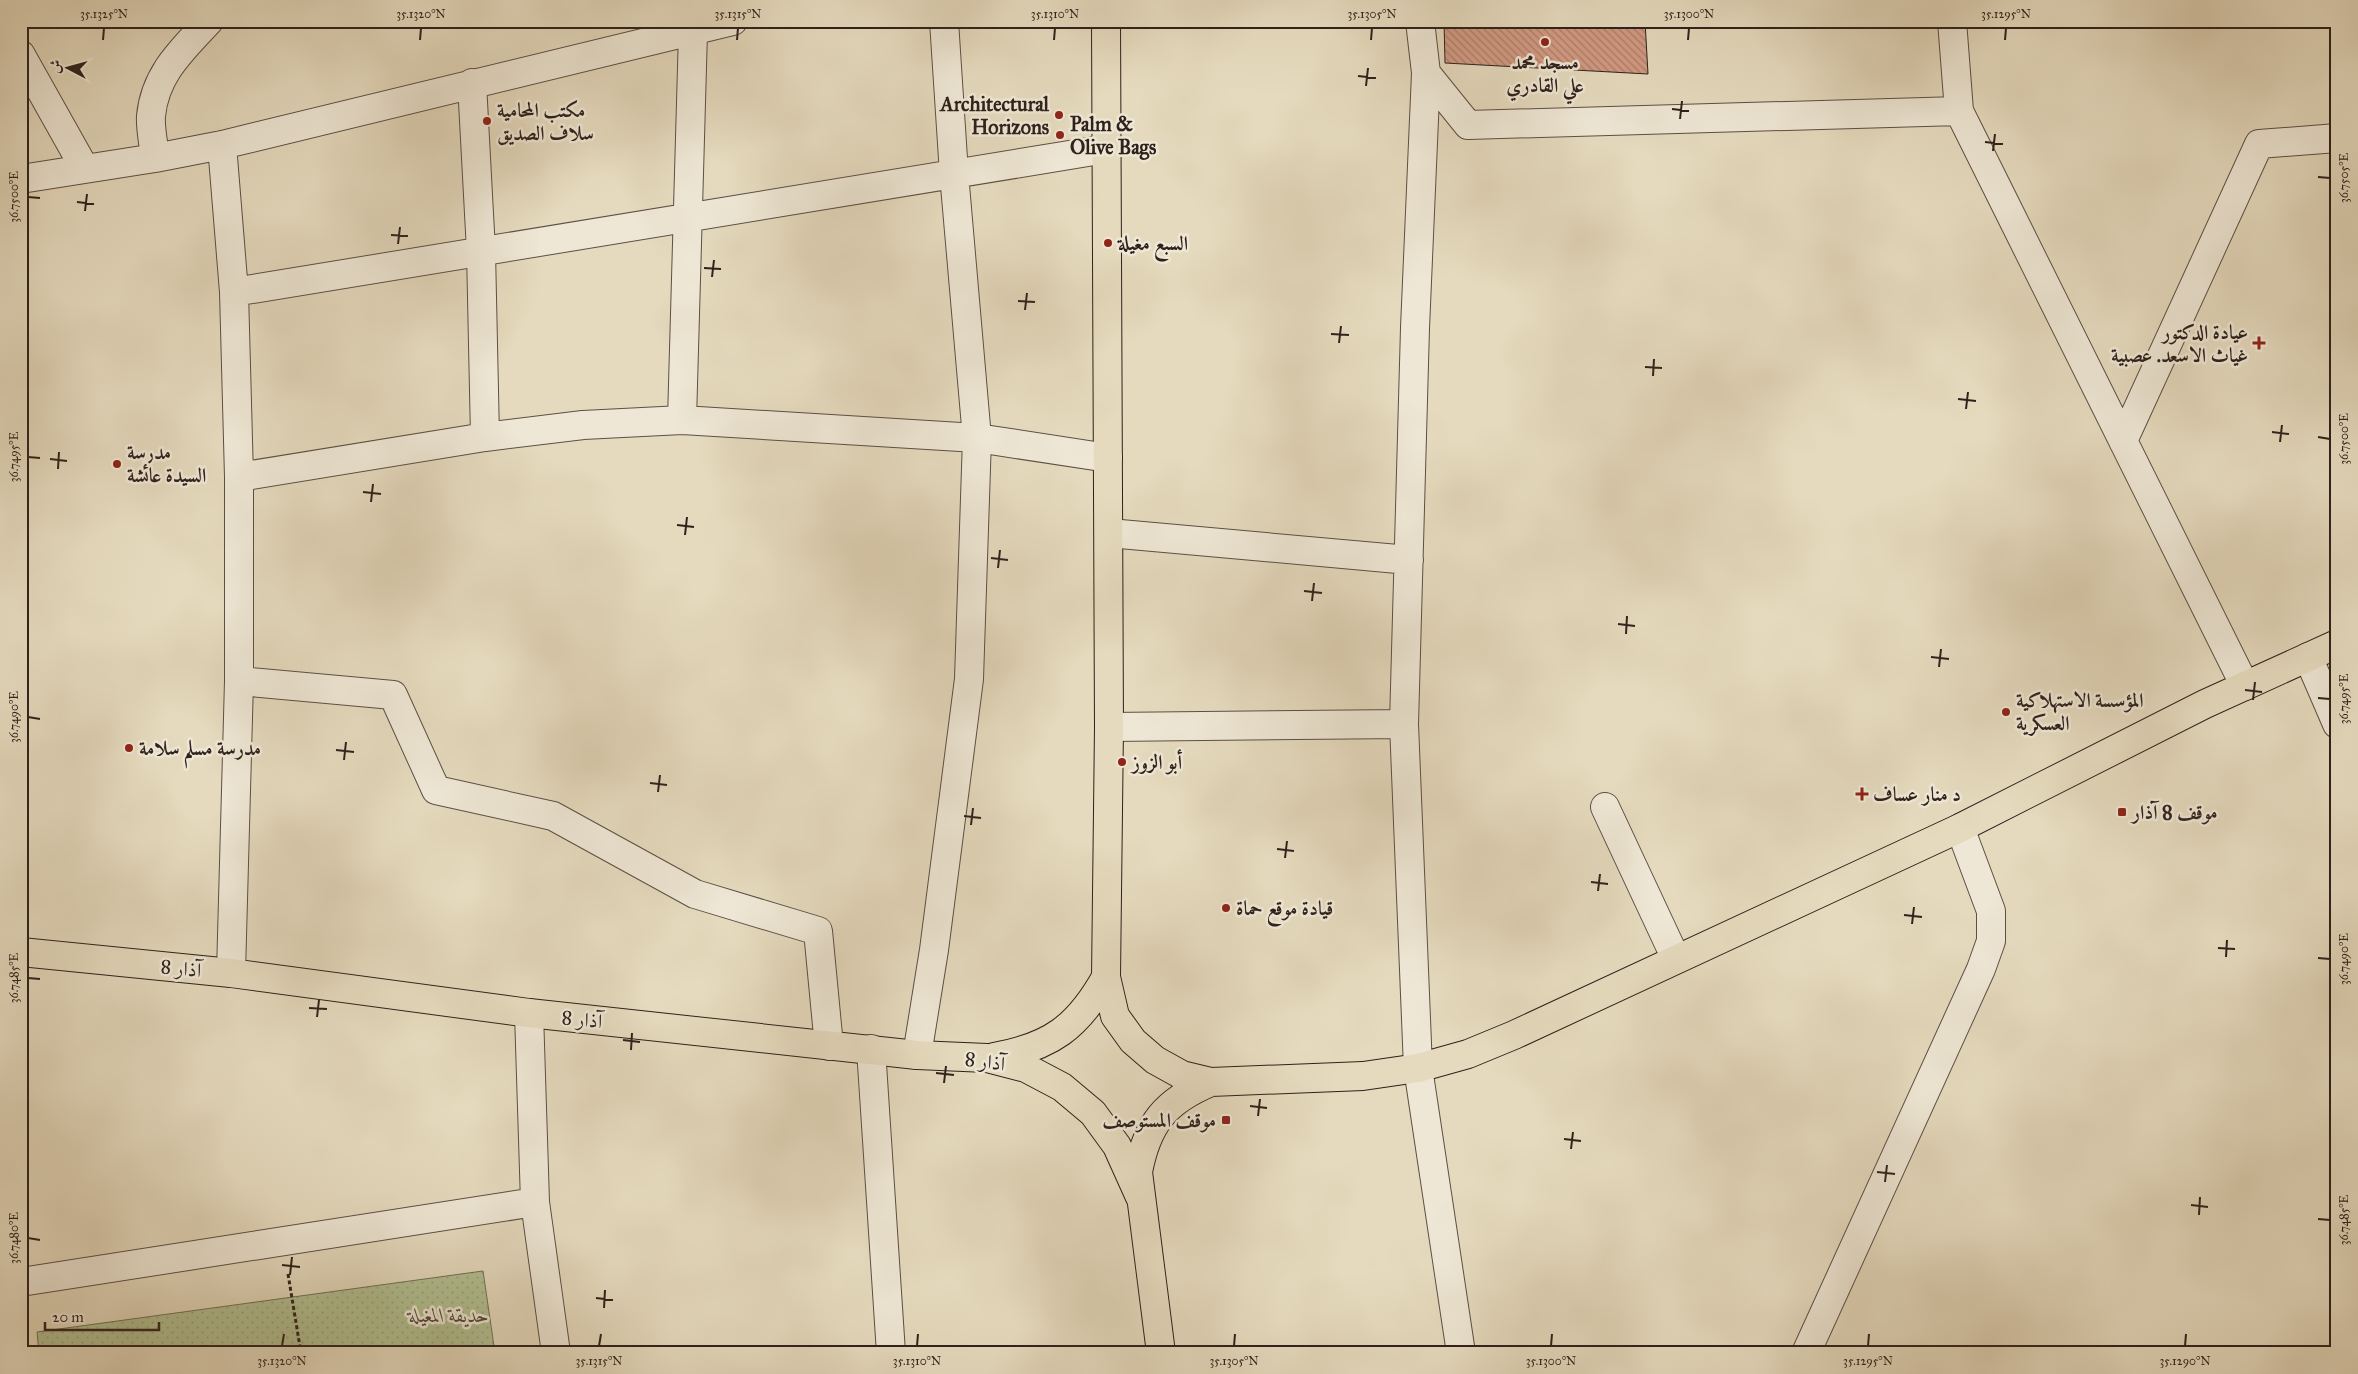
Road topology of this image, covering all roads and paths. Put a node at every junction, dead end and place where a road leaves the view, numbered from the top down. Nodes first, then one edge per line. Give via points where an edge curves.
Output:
1 (209, 21) edge
2 (733, 21) edge
3 (944, 21) edge
4 (1106, 21) edge
5 (1420, 21) edge
6 (1952, 21) edge
7 (693, 32) junction
8 (21, 55) edge
9 (1426, 73) junction
10 (472, 83) junction
11 (1959, 111) junction
12 (2337, 138) edge
13 (222, 145) junction
14 (1106, 149) junction
15 (155, 158) junction
16 (85, 169) junction
17 (954, 174) junction
18 (21, 179) edge
19 (688, 217) junction
20 (481, 251) junction
21 (234, 292) junction
22 (682, 420) junction
23 (484, 437) junction
24 (977, 438) junction
25 (2123, 441) junction
26 (1108, 458) junction
27 (239, 477) junction
28 (1108, 533) junction
29 (1409, 560) junction
30 (2337, 644) edge
31 (2308, 657) junction
32 (240, 681) junction
33 (2245, 686) junction
34 (1404, 724) junction
35 (2337, 724) edge
36 (1109, 728) junction
37 (1605, 807) dead end
38 (1960, 828) junction
39 (21, 952) edge
40 (1676, 959) junction
41 (231, 973) junction
42 (1106, 977) junction
43 (529, 1013) junction
44 (829, 1046) junction
45 (871, 1049) junction
46 (917, 1055) junction
47 (988, 1058) junction
48 (1418, 1068) junction
49 (1211, 1082) junction
50 (1140, 1197) junction
51 (535, 1202) junction
52 (283, 1242) junction
53 (21, 1282) edge
54 (301, 1353) edge
55 (556, 1353) edge
56 (891, 1353) edge
57 (1161, 1353) edge
58 (1461, 1353) edge
59 (1806, 1353) edge

1 - 15 street via 176,57 157,86 151,117
2 - 7 street
3 - 17 street
4 - 14 main road
5 - 9 street
6 - 11 street
7 - 10 street
7 - 19 street
8 - 16 street
9 - 11 street via 1468,125
9 - 29 street
10 - 13 street
10 - 20 street
11 - 25 street
12 - 25 street via 2259,144
13 - 15 street
13 - 21 street
14 - 17 street
14 - 26 main road
15 - 16 street
16 - 18 street
17 - 19 street
17 - 24 street
19 - 20 street
19 - 22 street
20 - 21 street
20 - 23 street
21 - 27 street
22 - 23 street via 584,425
22 - 24 street
23 - 27 street
24 - 26 street
24 - 46 street via 969,679
25 - 33 street
26 - 28 main road
27 - 32 street
28 - 29 street
28 - 36 main road
29 - 34 street
30 - 31 main road
31 - 33 main road
31 - 35 street
32 - 41 street
32 - 44 street via 393,695 436,790 552,816 695,894 818,931
33 - 38 main road
34 - 36 street
34 - 48 street
36 - 42 main road
37 - 40 street
38 - 40 main road
38 - 59 street via 1991,911 1992,940
39 - 41 main road, 8 آذار
40 - 48 main road via 1514,1035 1468,1054
41 - 43 main road, 8 آذار
42 - 47 main road via 1092,1003 1071,1025 1046,1042 1018,1053
42 - 49 main road via 1116,1016 1132,1041 1155,1060 1182,1075
43 - 44 main road, 8 آذار
43 - 51 street
44 - 45 main road, 8 آذار
45 - 46 main road, 8 آذار
45 - 56 street
46 - 47 main road, 8 آذار
47 - 50 main road, 8 آذار via 1034,1072 1062,1087 1093,1113 1117,1146
48 - 49 main road via 1364,1076
48 - 58 street
49 - 50 main road via 1168,1106 1153,1125 1143,1148 1138,1172
50 - 57 main road
51 - 52 street
51 - 55 street
52 - 53 street
52 - 54 path

